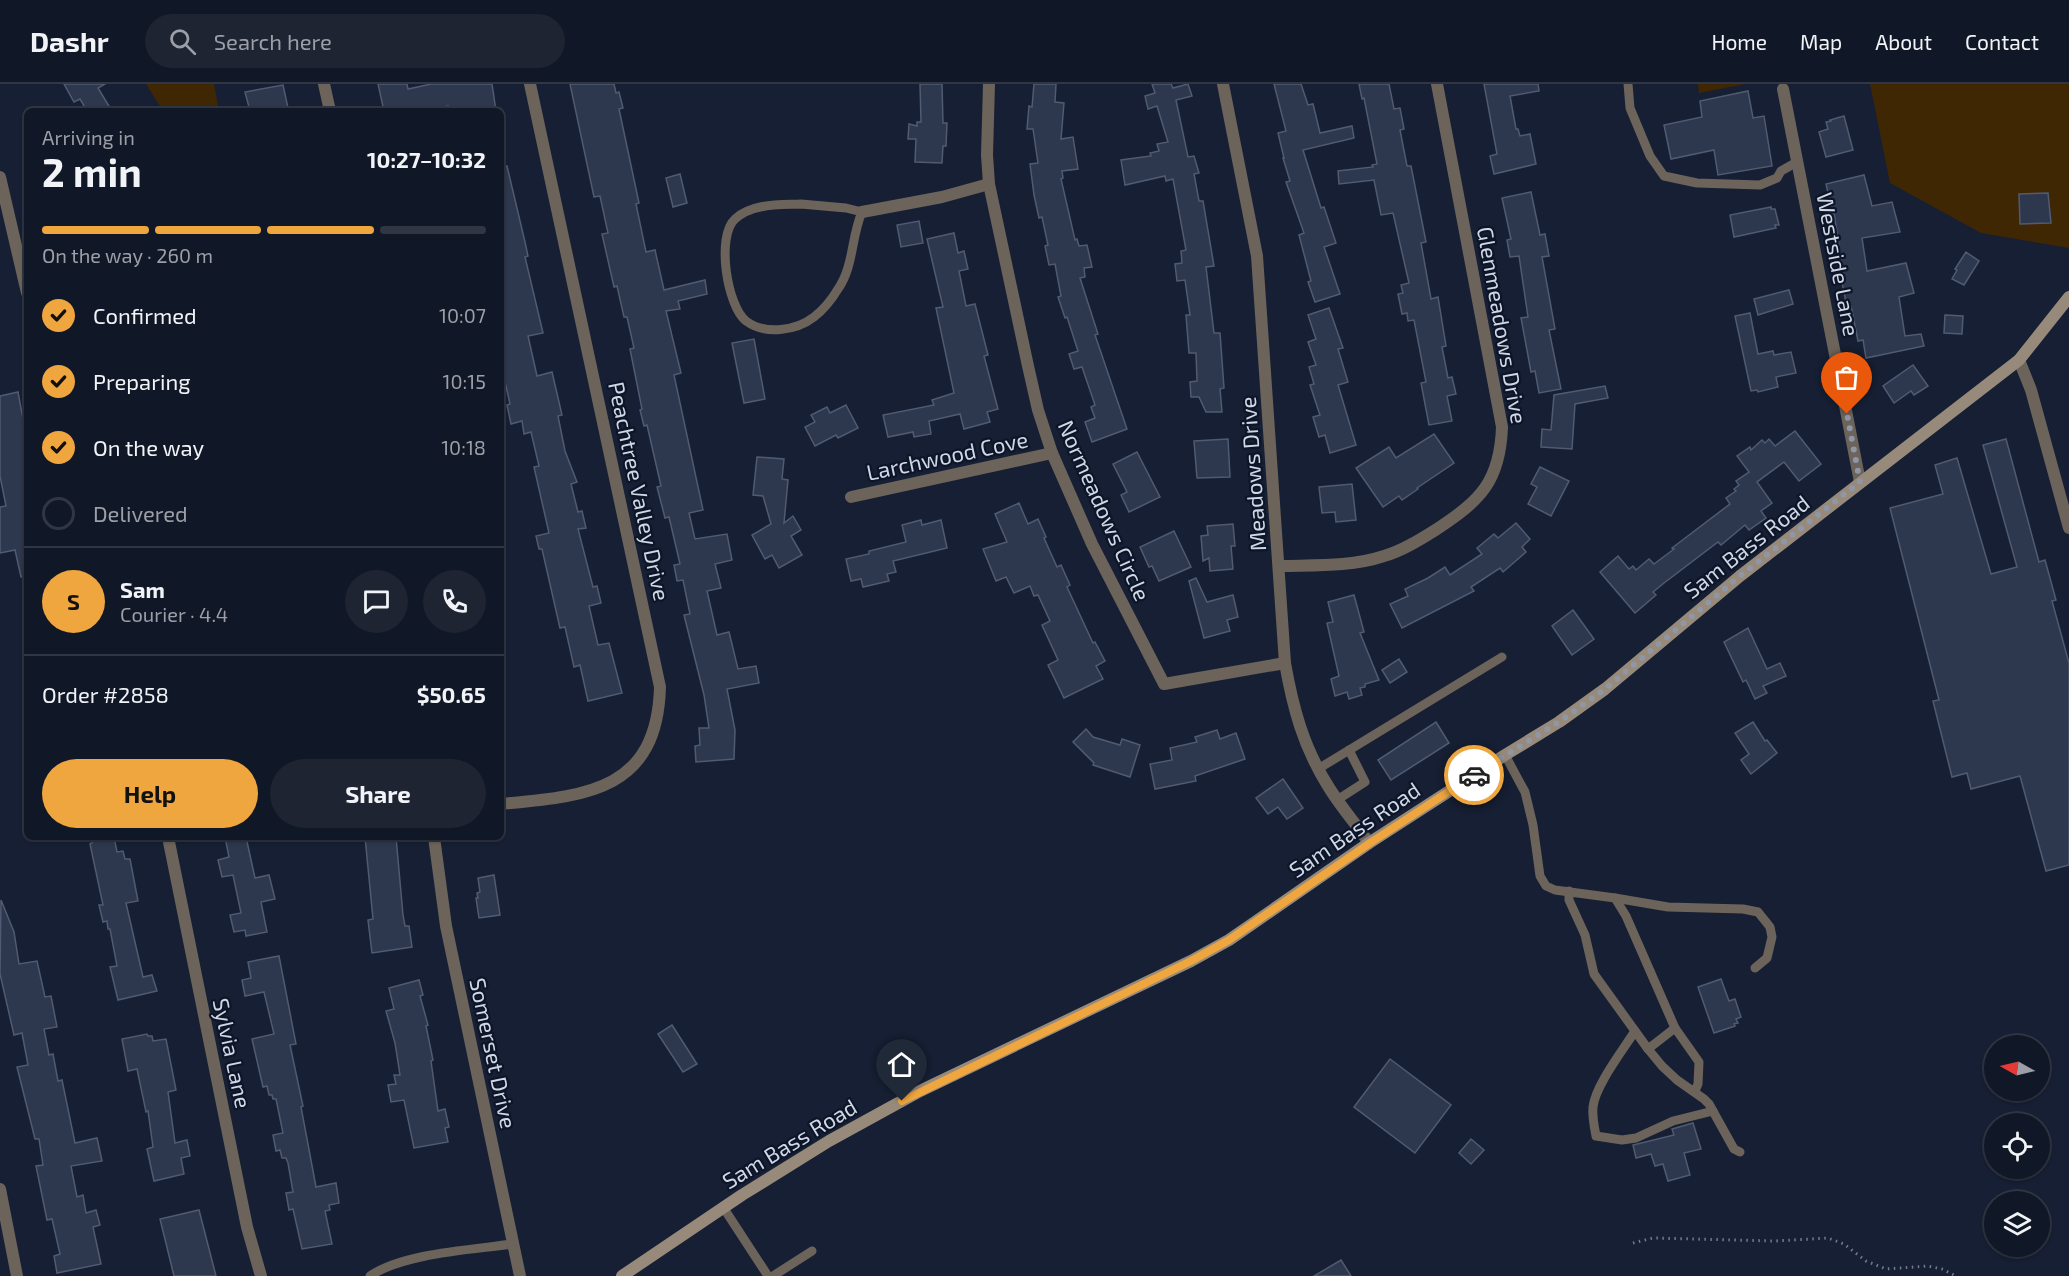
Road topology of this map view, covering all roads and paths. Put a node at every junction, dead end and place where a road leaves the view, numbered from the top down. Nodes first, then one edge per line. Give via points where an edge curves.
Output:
1 (324, 84) edge
2 (530, 84) edge
3 (989, 84) edge
4 (1223, 84) edge
5 (1437, 84) edge
6 (1628, 84) edge
7 (1783, 89) dead end
8 (329, 108) edge
9 (1797, 162) junction
10 (0, 177) edge
11 (989, 184) junction
12 (862, 212) junction
13 (24, 280) edge
14 (2069, 298) edge
15 (2019, 360) junction
16 (1052, 453) junction
17 (1860, 482) junction
18 (851, 497) dead end
19 (2069, 528) edge
20 (1280, 566) junction
21 (1502, 657) dead end
22 (1286, 663) junction
23 (1348, 750) junction
24 (1505, 755) junction
25 (1318, 769) junction
26 (1337, 800) junction
27 (504, 804) edge
28 (169, 840) edge
29 (434, 840) edge
30 (1370, 843) junction
31 (1569, 891) junction
32 (1615, 898) junction
33 (1755, 968) dead end
34 (1675, 1028) junction
35 (1635, 1031) junction
36 (1648, 1049) junction
37 (1695, 1091) junction
38 (1713, 1111) junction
39 (1740, 1152) dead end
40 (0, 1189) edge
41 (723, 1208) junction
42 (1633, 1243) dead end
43 (513, 1244) junction
44 (812, 1251) dead end
45 (17, 1276) edge
46 (261, 1276) edge
47 (370, 1276) edge
48 (520, 1276) edge
49 (622, 1276) edge
50 (768, 1276) edge
51 (773, 1276) edge
52 (1956, 1276) edge

1 - 8 street
2 - 27 street, Peachtree Valley Drive via 660,687 655,726 648,745 625,773 608,785 583,793
3 - 11 street, Normeadows Circle
4 - 20 street, Meadows Drive via 1257,256
5 - 20 street, Glenmeadows Drive via 1502,427 1496,469 1463,512 1384,557 1349,564
6 - 9 lane via 1630,108 1650,156 1664,176 1697,183 1760,185 1777,178
7 - 9 street, Westside Lane
9 - 17 street, Westside Lane
10 - 13 street
11 - 12 street
11 - 16 street, Normeadows Circle via 1038,410
12 - 12 lane via 852,256 839,288 815,317 769,331 745,321 729,286 724,260 725,239 735,218 753,209 801,204
14 - 15 main road, Sam Bass Road
15 - 17 main road, Sam Bass Road
15 - 19 street
16 - 18 street, Larchwood Cove
16 - 22 street, Normeadows Circle via 1092,544 1164,684
17 - 24 main road, Sam Bass Road via 1605,689
20 - 22 street, Meadows Drive
21 - 23 lane
22 - 25 street, Meadows Drive via 1293,707
23 - 25 lane
23 - 26 lane via 1365,782
24 - 30 main road, Sam Bass Road
24 - 31 lane via 1525,792 1540,876 1546,886
25 - 26 street, Meadows Drive
26 - 30 street, Meadows Drive
28 - 46 street, Sylvia Lane via 247,1227
29 - 43 street, Somerset Drive via 446,926
30 - 41 main road, Sam Bass Road via 1191,961 920,1091 829,1141
31 - 32 lane
31 - 35 lane via 1594,974
32 - 33 lane via 1668,907 1758,912 1772,936 1767,957
32 - 34 lane
34 - 36 lane
34 - 37 lane via 1699,1062
35 - 36 lane
35 - 38 lane via 1593,1103 1596,1136 1636,1138 1673,1121
36 - 37 lane via 1677,1080
37 - 38 lane
38 - 39 lane via 1734,1149
40 - 45 street
41 - 49 main road, Sam Bass Road
41 - 50 lane
42 - 52 path via 1653,1238 1828,1238 1886,1269 1928,1266
43 - 47 lane via 391,1265
43 - 48 street, Somerset Drive
44 - 51 lane

